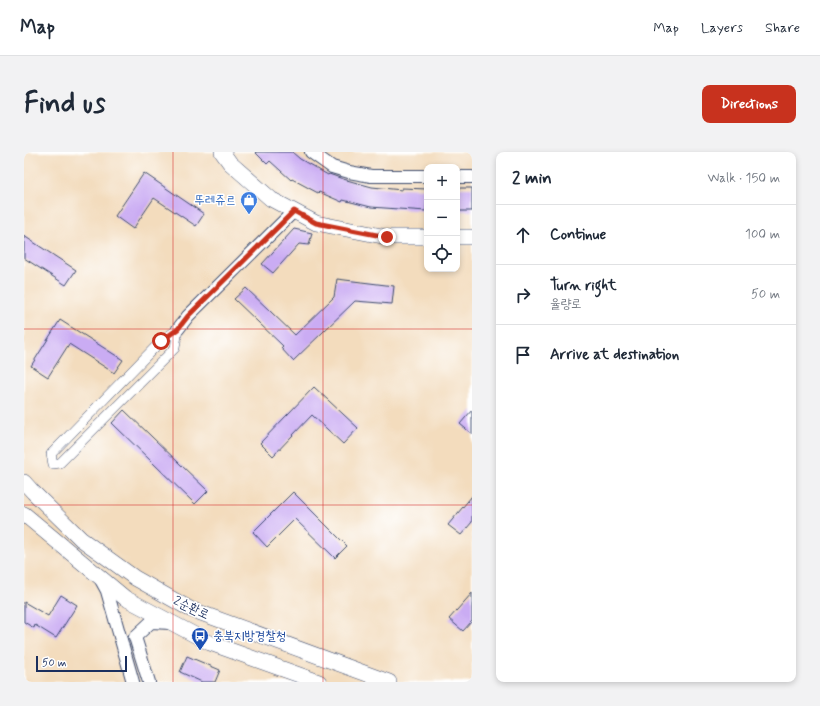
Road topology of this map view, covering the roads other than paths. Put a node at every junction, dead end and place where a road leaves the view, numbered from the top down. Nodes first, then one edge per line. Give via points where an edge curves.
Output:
1 (222, 152) edge
2 (311, 152) edge
3 (424, 176) edge
4 (460, 177) edge
5 (472, 177) edge
6 (294, 211) junction
7 (424, 237) edge
8 (460, 237) edge
9 (472, 237) edge
10 (178, 329) junction
11 (24, 482) edge
12 (24, 514) edge
13 (100, 577) junction
14 (171, 623) junction
15 (133, 682) edge
16 (149, 682) edge
17 (319, 682) edge
18 (389, 682) edge

1 - 6 street via 230,163 271,199
2 - 3 street via 332,167 349,172 371,176
4 - 5 street
6 - 7 street via 316,223 387,237
6 - 10 street
8 - 9 street
10 - 10 street via 161,341 51,454 53,464 60,463 174,348
11 - 18 street, 2순환로 via 81,539 136,578 190,610
12 - 13 street, 2순환로
13 - 14 street, 2순환로 via 125,598
13 - 15 street via 107,591
14 - 16 street via 150,622 135,637
14 - 17 street, 2순환로 via 210,642

